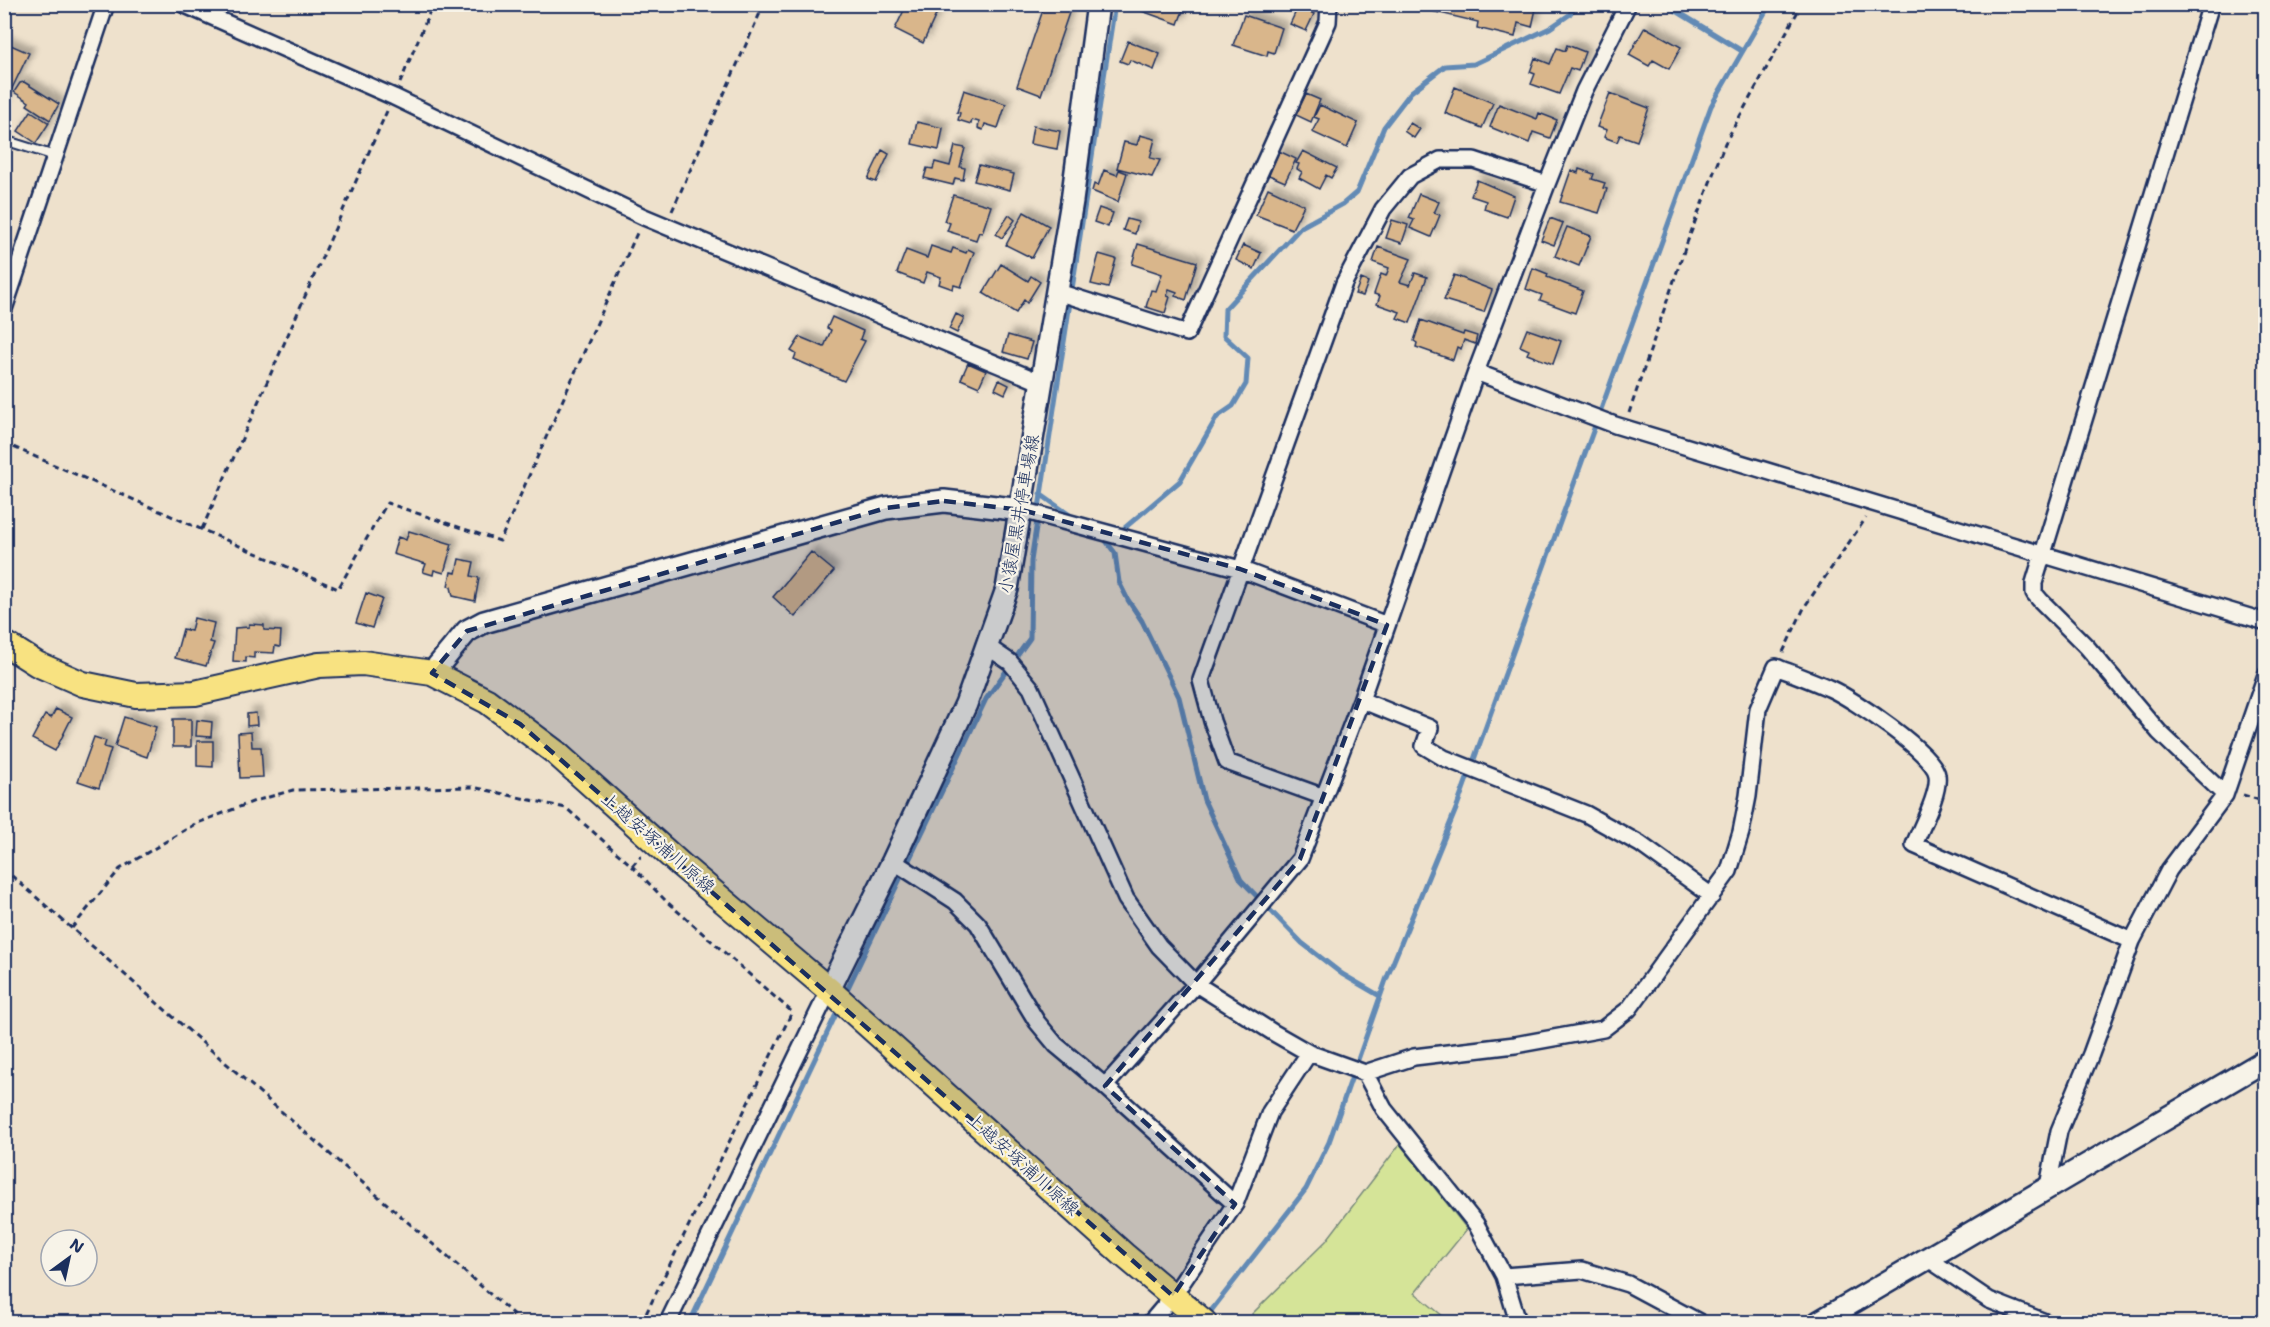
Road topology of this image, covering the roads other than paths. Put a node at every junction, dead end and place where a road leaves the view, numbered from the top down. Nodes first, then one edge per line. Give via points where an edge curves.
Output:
1 (106, 4) edge
2 (183, 4) edge
3 (1098, 4) edge
4 (1329, 4) edge
5 (1628, 4) edge
6 (2211, 4) edge
7 (4, 141) edge
8 (55, 156) junction
9 (1547, 184) junction
10 (1058, 292) junction
11 (4, 309) edge
12 (1476, 372) junction
13 (1040, 382) junction
14 (1022, 510) junction
15 (2042, 555) junction
16 (1240, 569) junction
17 (2265, 622) edge
18 (1387, 625) junction
19 (4, 643) edge
20 (988, 647) junction
21 (432, 673) junction
22 (2265, 675) edge
23 (1361, 700) junction
24 (2226, 792) junction
25 (1324, 797) junction
26 (893, 861) junction
27 (1712, 896) junction
28 (2132, 941) junction
29 (1196, 984) junction
30 (829, 990) junction
31 (1309, 1053) junction
32 (2265, 1060) edge
33 (1365, 1072) junction
34 (1105, 1086) junction
35 (2048, 1186) junction
36 (1236, 1204) junction
37 (1927, 1258) junction
38 (1504, 1276) junction
39 (1173, 1296) junction
40 (668, 1323) edge
41 (1151, 1323) edge
42 (1204, 1323) edge
43 (1518, 1323) edge
44 (1699, 1323) edge
45 (1820, 1323) edge
46 (2045, 1323) edge

1 - 8 street
2 - 13 street via 394,97 644,217
3 - 10 main road, 小猿屋黒井停車場線
4 - 10 street via 1328,22 1187,333
5 - 9 street via 1584,91
6 - 15 street
7 - 8 lane
8 - 11 street
9 - 12 street
9 - 16 street via 1474,160 1440,160 1410,176 1383,209 1344,282
10 - 13 main road, 小猿屋黒井停車場線
12 - 15 street via 1620,426
12 - 18 street
13 - 14 main road, 小猿屋黒井停車場線
14 - 16 street
14 - 20 main road, 小猿屋黒井停車場線 via 1007,589
14 - 21 main road via 944,501 886,508 484,622 467,631
15 - 17 street
15 - 24 street via 2034,593 2087,647 2159,732
16 - 18 street
16 - 25 street via 1201,680 1227,762
18 - 23 street
19 - 21 main road, 上越安塚浦川原線 via 37,664 83,684 136,696 195,693 319,665 363,663
20 - 26 main road, 小猿屋黒井停車場線 via 966,704
20 - 29 street via 1010,662 1031,688 1126,899 1159,946
21 - 30 main road, 上越安塚浦川原線 via 487,701 520,724
22 - 24 street
23 - 25 street
23 - 27 street via 1430,728 1424,746 1444,758 1586,814 1640,844
24 - 28 street via 2169,870
25 - 29 street via 1300,859
26 - 30 main road, 小猿屋黒井停車場線
26 - 34 street via 955,901 978,924 1037,1022 1056,1045
27 - 28 street via 1729,871 1741,832 1758,709 1776,667 1834,690 1912,743 1930,761 1937,774 1935,791 1914,845
27 - 33 street via 1629,1009 1603,1029 1414,1057
28 - 35 street via 2059,1131
29 - 31 street
29 - 34 street
30 - 39 main road, 上越安塚浦川原線
30 - 40 street
31 - 33 street
31 - 36 street via 1270,1112
32 - 35 main road
33 - 38 street via 1384,1109 1476,1224
34 - 36 street
35 - 37 main road
36 - 39 street
37 - 45 main road
37 - 46 street via 1989,1299
38 - 43 street
38 - 44 street via 1582,1270 1628,1284
39 - 41 street
39 - 42 main road, 上越安塚浦川原線

